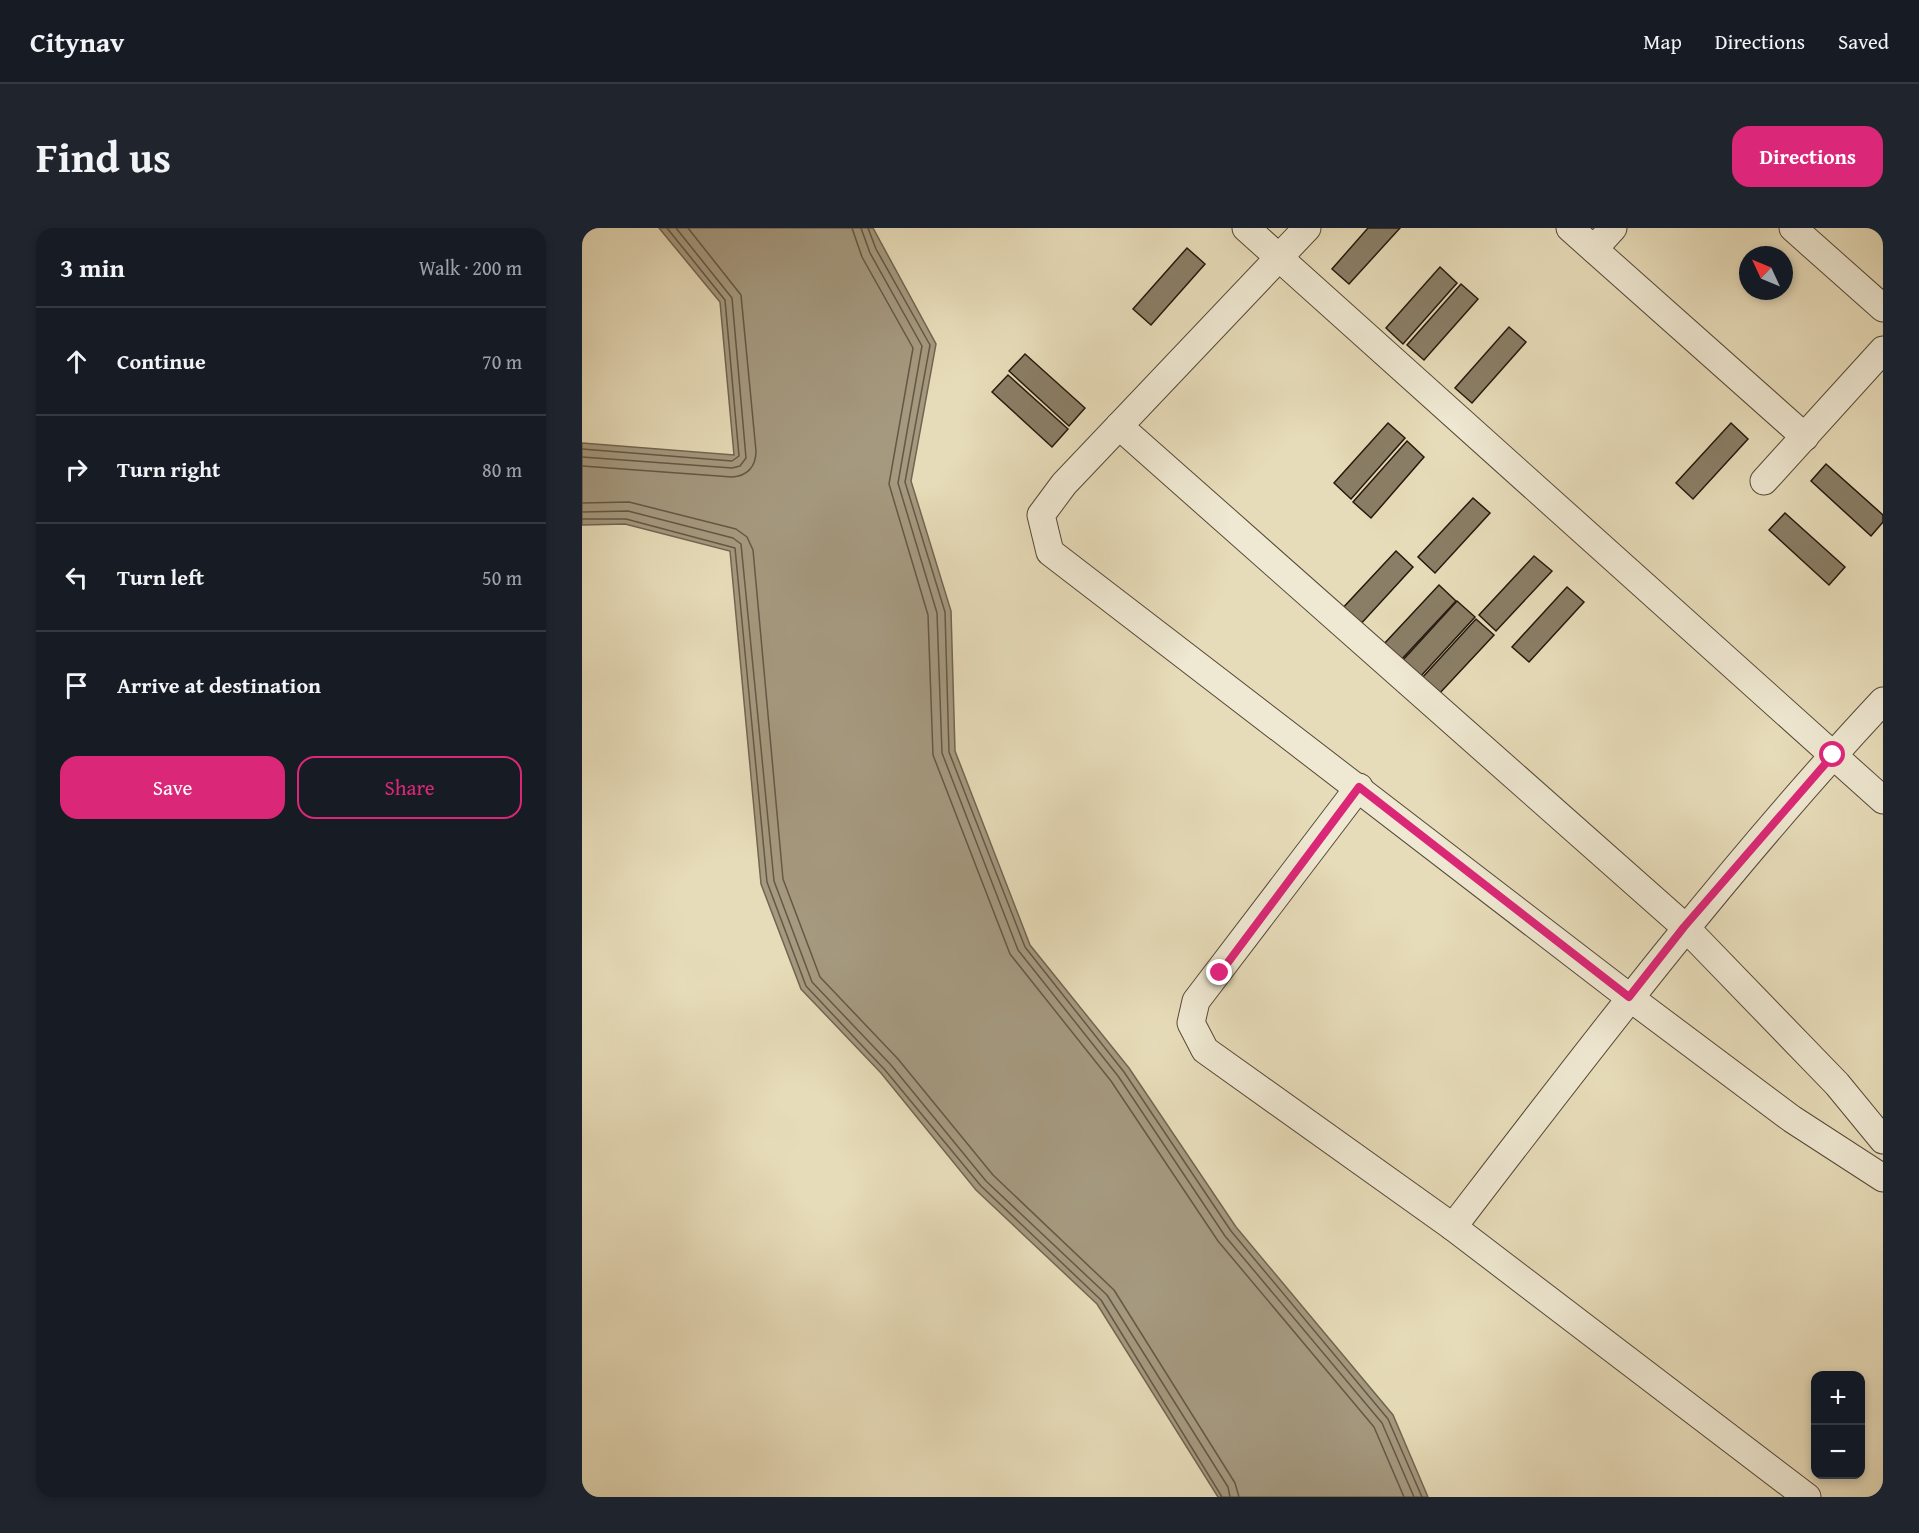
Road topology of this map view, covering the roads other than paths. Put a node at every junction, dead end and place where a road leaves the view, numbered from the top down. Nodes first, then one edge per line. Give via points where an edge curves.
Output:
1 (1246, 228) edge
2 (1307, 228) edge
3 (1570, 228) edge
4 (1613, 228) edge
5 (1793, 228) edge
6 (1594, 249) junction
7 (1281, 258) junction
8 (1883, 308) edge
9 (1883, 350) edge
10 (1119, 426) junction
11 (1805, 436) junction
12 (1764, 481) dead end
13 (1883, 701) edge
14 (1833, 755) junction
15 (1359, 787) junction
16 (1883, 800) edge
17 (1684, 927) junction
18 (1629, 997) junction
19 (1883, 1140) edge
20 (1883, 1178) edge
21 (1453, 1227) junction
22 (1807, 1497) edge

1 - 7 street
2 - 7 street
3 - 6 street
4 - 6 street
5 - 8 street
6 - 11 street
7 - 10 street
7 - 14 street
9 - 11 street
10 - 15 street via 1064,484 1041,515 1050,552
10 - 17 street
11 - 12 street
13 - 14 street
14 - 16 street
14 - 17 street
15 - 18 street
15 - 21 street via 1196,1001 1191,1023 1205,1050
17 - 18 street
17 - 19 street via 1837,1084
18 - 20 street via 1792,1119
18 - 21 street
21 - 22 street

